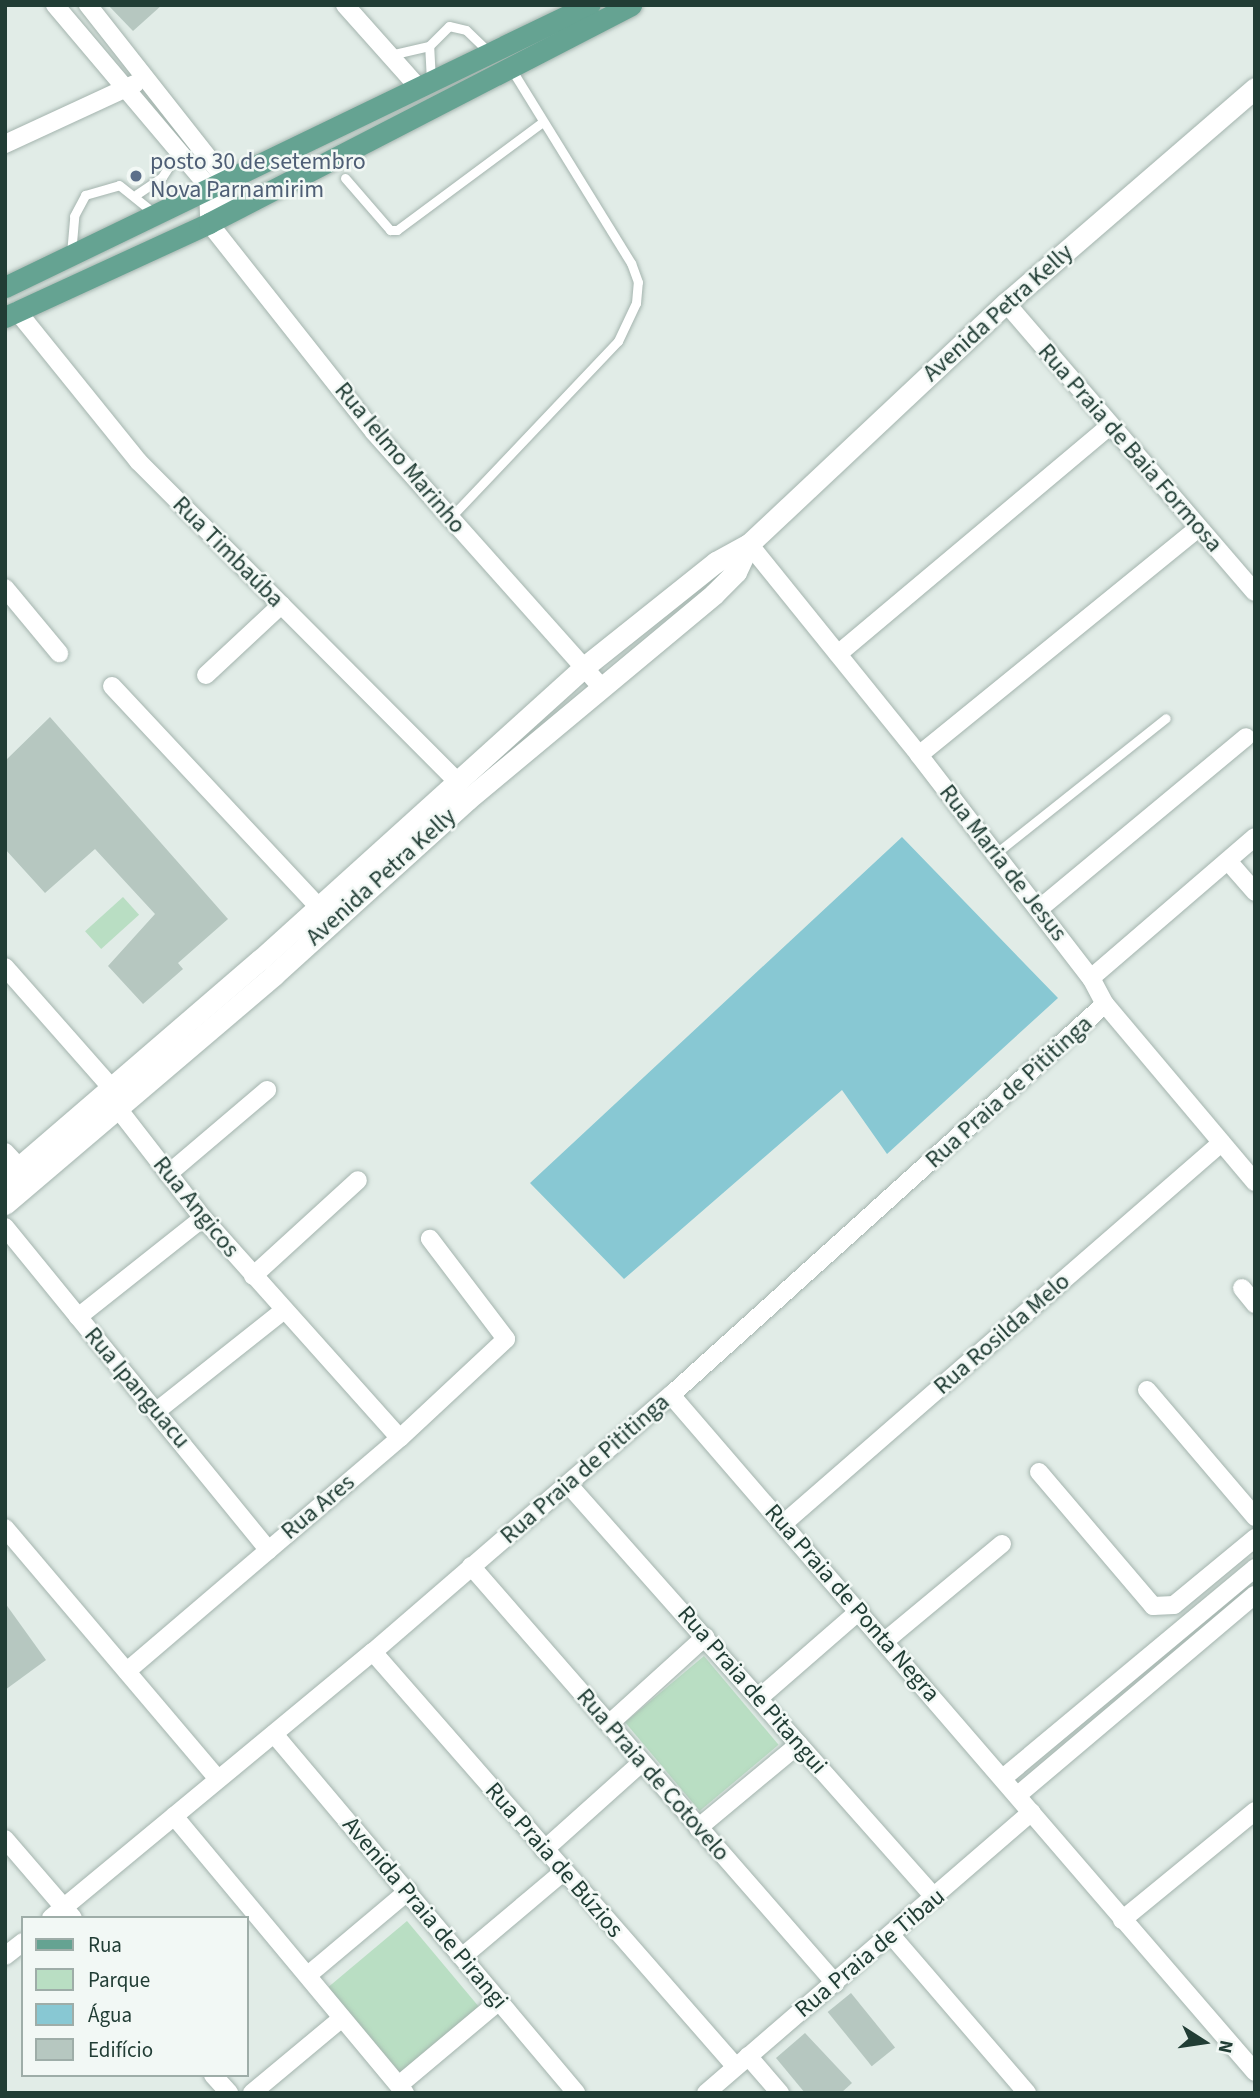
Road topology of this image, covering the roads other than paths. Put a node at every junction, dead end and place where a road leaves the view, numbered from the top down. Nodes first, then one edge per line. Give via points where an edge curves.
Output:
1 (55, 5) edge
2 (88, 5) edge
3 (345, 5) edge
4 (589, 5) edge
5 (631, 5) edge
6 (429, 46) junction
7 (496, 51) junction
8 (390, 55) junction
9 (512, 69) junction
10 (149, 77) junction
11 (425, 85) junction
12 (1255, 88) edge
13 (125, 89) junction
14 (541, 123) junction
15 (5, 144) edge
16 (179, 151) junction
17 (345, 177) dead end
18 (216, 182) junction
19 (137, 194) junction
20 (154, 213) junction
21 (217, 219) junction
22 (71, 254) junction
23 (5, 286) edge
24 (1006, 303) junction
25 (11, 314) edge
26 (1109, 427) junction
27 (450, 518) junction
28 (1198, 528) junction
29 (748, 544) junction
30 (5, 588) edge
31 (1255, 592) edge
32 (281, 605) junction
33 (60, 653) dead end
34 (838, 654) junction
35 (583, 668) junction
36 (206, 676) dead end
37 (112, 685) dead end
38 (600, 686) junction
39 (1166, 718) dead end
40 (1246, 737) dead end
41 (919, 755) junction
42 (455, 779) junction
43 (1255, 837) edge
44 (996, 854) junction
45 (1228, 861) junction
46 (1255, 892) edge
47 (318, 906) junction
48 (1039, 909) junction
49 (5, 967) edge
50 (1091, 978) junction
51 (1105, 1004) junction
52 (267, 1090) dead end
53 (113, 1096) junction
54 (1222, 1143) junction
55 (10, 1166) edge
56 (168, 1174) junction
57 (358, 1180) dead end
58 (1255, 1182) edge
59 (5, 1204) edge
60 (203, 1218) junction
61 (5, 1227) edge
62 (430, 1239) dead end
63 (253, 1276) junction
64 (1242, 1288) dead end
65 (1255, 1304) edge
66 (283, 1311) junction
67 (78, 1317) junction
68 (1147, 1390) dead end
69 (671, 1395) junction
70 (158, 1410) junction
71 (400, 1438) junction
72 (1039, 1472) dead end
73 (568, 1484) junction
74 (1255, 1517) edge
75 (783, 1524) junction
76 (5, 1528) edge
77 (1255, 1538) edge
78 (1002, 1544) dead end
79 (268, 1550) junction
80 (471, 1566) junction
81 (1255, 1568) edge
82 (1255, 1595) edge
83 (859, 1611) junction
84 (705, 1637) junction
85 (885, 1641) junction
86 (373, 1652) junction
87 (127, 1671) junction
88 (759, 1698) junction
89 (608, 1724) junction
90 (274, 1734) junction
91 (799, 1744) junction
92 (641, 1763) junction
93 (1003, 1778) junction
94 (218, 1779) junction
95 (1018, 1795) junction
96 (1255, 1811) edge
97 (1031, 1812) junction
98 (174, 1816) junction
99 (698, 1828) junction
100 (5, 1839) edge
101 (544, 1850) junction
102 (564, 1871) junction
103 (408, 1891) junction
104 (935, 1898) junction
105 (62, 1914) edge
106 (1122, 1920) junction
107 (892, 1936) junction
108 (21, 1944) edge
109 (5, 1956) edge
110 (462, 1957) junction
111 (308, 1975) junction
112 (835, 1983) junction
113 (499, 2001) junction
114 (342, 2018) junction
115 (742, 2062) junction
116 (1252, 2062) edge
117 (215, 2077) edge
118 (402, 2089) edge
119 (229, 2093) edge
120 (252, 2093) edge
121 (576, 2093) edge
122 (706, 2093) edge
123 (780, 2093) edge
124 (1027, 2093) edge

1 - 13 street
2 - 10 street
3 - 8 street
4 - 7 main road
5 - 9 main road
6 - 7 lane via 432,37 458,26
6 - 8 lane
6 - 11 lane
7 - 9 main road
7 - 11 main road
8 - 11 street
9 - 14 lane
9 - 21 main road
10 - 13 street
10 - 18 street
11 - 18 main road
12 - 24 street, Avenida Petra Kelly
13 - 15 street
13 - 16 street
14 - 17 lane via 397,230 390,230
14 - 27 lane via 631,262 638,282 636,303 618,341
16 - 18 street
16 - 19 lane via 162,177
18 - 20 main road
18 - 21 street
19 - 20 lane
19 - 22 lane via 108,185 85,195 74,216
20 - 22 main road
21 - 25 main road
21 - 27 street, Rua Ielmo Marinho via 374,432
22 - 23 main road
24 - 26 street, Rua Praia de Baia Formosa
24 - 29 street, Avenida Petra Kelly
25 - 32 street, Rua Timbaúba via 138,461
26 - 28 street, Rua Praia de Baia Formosa
26 - 34 street
27 - 35 street, Rua Ielmo Marinho
28 - 31 street, Rua Praia de Baia Formosa
28 - 41 street
29 - 34 street, Rua Maria de Jesus
29 - 35 street, Avenida Petra Kelly via 716,562
29 - 38 street, Avenida Petra Kelly via 736,572
30 - 33 street
32 - 36 street
32 - 42 street, Rua Timbaúba
34 - 41 street, Rua Maria de Jesus
35 - 38 street, Rua Ielmo Marinho
35 - 42 street, Avenida Petra Kelly
37 - 47 street
38 - 53 street, Avenida Petra Kelly via 274,975
39 - 44 lane
40 - 48 street
41 - 44 street, Rua Maria de Jesus
42 - 47 street, Avenida Petra Kelly
43 - 45 street
44 - 48 street, Rua Maria de Jesus
45 - 46 street
45 - 50 street
47 - 53 street, Avenida Petra Kelly
48 - 50 street, Rua Maria de Jesus
49 - 53 street, Rua Angicos
50 - 51 street, Rua Maria de Jesus
51 - 54 street, Rua Maria de Jesus
51 - 69 street, Rua Praia de Pititinga
52 - 56 street
53 - 55 street, Avenida Petra Kelly
53 - 56 street, Rua Angicos
53 - 59 street, Avenida Petra Kelly
54 - 58 street, Rua Maria de Jesus
54 - 75 street, Rua Rosilda Melo
56 - 60 street, Rua Angicos
57 - 63 street
60 - 63 street, Rua Angicos
60 - 67 street
61 - 67 street, Rua Ipanguacu
62 - 71 street, Rua Ares via 506,1339
63 - 66 street, Rua Angicos
64 - 65 street
66 - 70 street
66 - 71 street, Rua Angicos
67 - 70 street, Rua Ipanguacu
68 - 74 street
69 - 73 street, Rua Praia de Pititinga
69 - 75 street, Rua Praia de Ponta Negra
70 - 79 street, Rua Ipanguacu
71 - 79 street, Rua Ares
72 - 77 street via 1153,1606 1174,1605
73 - 80 street, Rua Praia de Pititinga
73 - 84 street, Rua Praia de Pitangui
75 - 83 street, Rua Praia de Ponta Negra
76 - 87 street
78 - 85 street
79 - 87 street, Rua Ares
80 - 86 street, Rua Praia de Pititinga
80 - 89 street, Rua Praia de Cotovelo
81 - 93 street
82 - 95 street
83 - 85 street, Rua Praia de Ponta Negra
83 - 88 street
84 - 88 street, Rua Praia de Pitangui
84 - 89 street
85 - 93 street, Rua Praia de Ponta Negra
86 - 90 street, Rua Praia de Pititinga
86 - 101 street, Rua Praia de Búzios
87 - 94 street
88 - 91 street, Rua Praia de Pitangui
89 - 92 street, Rua Praia de Cotovelo
90 - 94 street, Rua Praia de Pititinga
90 - 103 street, Avenida Praia de Pirangi
91 - 99 street
91 - 104 street, Rua Praia de Pitangui
92 - 99 street, Rua Praia de Cotovelo
92 - 101 street
93 - 95 street, Rua Praia de Ponta Negra
94 - 98 street, Rua Praia de Pititinga
95 - 97 street, Rua Praia de Ponta Negra
96 - 106 street
97 - 104 street, Rua Praia de Tibau
97 - 106 street, Rua Praia de Ponta Negra
98 - 105 street, Rua Praia de Pititinga
98 - 111 street
99 - 112 street, Rua Praia de Cotovelo
100 - 105 street
101 - 102 street, Rua Praia de Búzios
102 - 110 street
102 - 115 street, Rua Praia de Búzios
103 - 110 street, Avenida Praia de Pirangi
103 - 111 street
104 - 107 street, Rua Praia de Tibau
106 - 116 street, Rua Praia de Ponta Negra
107 - 112 street, Rua Praia de Tibau
107 - 124 street
108 - 109 street
110 - 113 street, Avenida Praia de Pirangi
111 - 114 street
112 - 115 street, Rua Praia de Tibau
113 - 118 street
113 - 121 street, Avenida Praia de Pirangi
114 - 118 street
114 - 120 street
115 - 122 street, Rua Praia de Tibau
115 - 123 street, Rua Praia de Búzios
117 - 119 street

